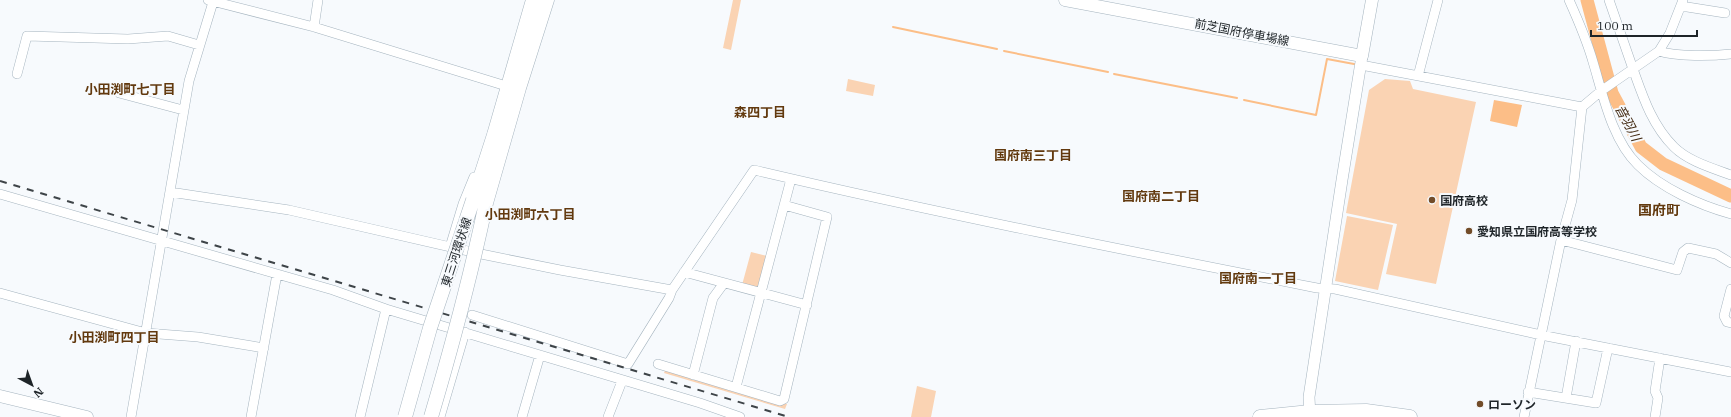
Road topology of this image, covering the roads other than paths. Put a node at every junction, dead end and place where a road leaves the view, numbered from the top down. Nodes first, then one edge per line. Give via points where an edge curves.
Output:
1 (318, 0) edge
2 (1065, 0) edge
3 (1372, 0) edge
4 (1438, 0) edge
5 (1569, 0) edge
6 (1609, 0) edge
7 (210, 1) edge
8 (1682, 3) edge
9 (538, 5) edge
10 (1725, 13) dead end
11 (314, 27) junction
12 (199, 45) junction
13 (1659, 51) junction
14 (1731, 54) edge
15 (1362, 60) junction
16 (1632, 70) junction
17 (17, 74) dead end
18 (1418, 76) junction
19 (510, 86) junction
20 (1603, 89) junction
21 (119, 93) dead end
22 (1582, 107) junction
23 (184, 110) junction
24 (1731, 175) edge
25 (791, 179) junction
26 (170, 192) junction
27 (0, 194) edge
28 (479, 201) junction
29 (784, 205) junction
30 (1731, 214) edge
31 (1562, 240) junction
32 (161, 242) junction
33 (450, 247) junction
34 (481, 254) junction
35 (1731, 263) edge
36 (684, 272) junction
37 (277, 274) junction
38 (724, 283) junction
39 (1326, 289) junction
40 (1731, 289) edge
41 (672, 290) junction
42 (761, 292) junction
43 (0, 293) edge
44 (807, 305) junction
45 (386, 310) junction
46 (472, 315) dead end
47 (1731, 323) edge
48 (465, 332) junction
49 (146, 333) junction
50 (1541, 335) junction
51 (1576, 341) junction
52 (264, 348) junction
53 (1608, 348) junction
54 (540, 355) junction
55 (1660, 358) junction
56 (658, 364) dead end
57 (1731, 372) edge
58 (693, 375) junction
59 (622, 381) junction
60 (736, 388) junction
61 (1528, 392) junction
62 (0, 396) edge
63 (1566, 398) junction
64 (1310, 415) edge
65 (87, 417) edge
66 (131, 417) edge
67 (251, 417) edge
68 (360, 417) edge
69 (405, 417) edge
70 (413, 417) edge
71 (431, 417) edge
72 (440, 417) edge
73 (522, 417) edge
74 (608, 417) edge
75 (740, 417) edge
76 (1260, 417) edge
77 (1410, 417) edge
78 (1524, 417) edge
79 (1655, 417) edge

1 - 11 street
2 - 15 main road, 前芝国府停車場線
3 - 15 main road
4 - 18 street
5 - 20 street
6 - 16 street
7 - 11 street
7 - 12 street
8 - 10 street
8 - 13 street via 1670,34
9 - 19 main road, 東三河環状線
9 - 34 street via 540,38 492,206
11 - 19 street
12 - 17 street via 168,36 128,39 27,36
12 - 23 street
13 - 14 street via 1668,54
13 - 16 street
15 - 18 street
15 - 39 street
16 - 20 street
16 - 24 street via 1646,106 1674,148 1690,158
18 - 22 street
19 - 28 main road, 東三河環状線
19 - 28 main road, 東三河環状線 via 500,136
19 - 33 street via 463,204
20 - 22 street
20 - 30 street via 1618,137 1637,164 1658,182 1682,195
21 - 23 street
22 - 31 street via 1572,200
23 - 26 street
25 - 29 street
25 - 36 street via 754,170
25 - 39 street via 1213,268
26 - 32 street
26 - 33 street via 289,210
27 - 32 street
28 - 69 main road, 東三河環状線, bridge via 430,328
28 - 70 main road, 東三河環状線 via 444,308
28 - 71 main road, 東三河環状線, bridge via 473,263
29 - 42 street
29 - 44 street via 828,217
31 - 35 street via 1677,270 1683,252 1688,248 1716,254
31 - 50 street
32 - 37 street
32 - 49 street
33 - 34 street
34 - 41 street
36 - 38 street
36 - 41 street
37 - 45 street via 333,290
37 - 52 street
38 - 42 street
38 - 58 street via 713,298
39 - 50 street
39 - 64 street via 1309,397
40 - 47 street via 1724,316 1727,322
41 - 46 street via 628,364
42 - 44 street
42 - 60 street
43 - 49 street
44 - 60 street via 784,399 780,401
45 - 48 street
45 - 68 street
48 - 54 street
48 - 72 street
49 - 52 street via 198,336
49 - 66 street
50 - 51 street
50 - 61 street
51 - 53 street
51 - 63 street
52 - 67 street
53 - 55 street
53 - 63 street via 1596,403
54 - 59 street
54 - 73 street
55 - 57 street
55 - 79 street via 1655,391 1658,398
56 - 58 street
58 - 60 street
59 - 74 street
59 - 75 street
61 - 63 street
61 - 78 street
62 - 65 main road
64 - 76 main road
64 - 77 main road via 1366,411

